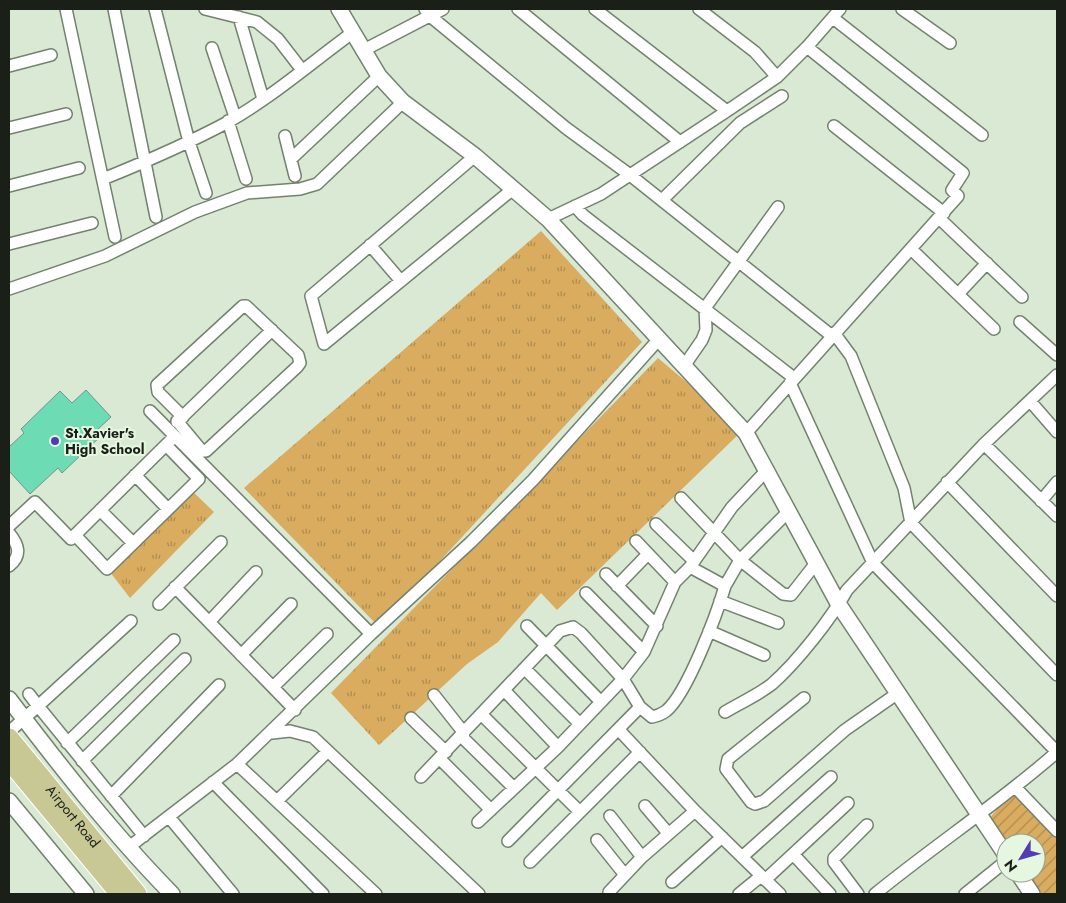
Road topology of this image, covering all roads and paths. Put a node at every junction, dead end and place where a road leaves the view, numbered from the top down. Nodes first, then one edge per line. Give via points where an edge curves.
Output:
1 (66, 9) edge
2 (114, 9) edge
3 (155, 9) edge
4 (205, 9) edge
5 (339, 9) edge
6 (443, 9) edge
7 (518, 9) edge
8 (595, 9) edge
9 (699, 9) edge
10 (902, 9) edge
11 (427, 12) edge
12 (837, 13) edge
13 (239, 17) junction
14 (352, 33) junction
15 (950, 43) dead end
16 (212, 48) dead end
17 (807, 48) junction
18 (362, 51) junction
19 (51, 55) dead end
20 (9, 66) edge
21 (302, 70) junction
22 (379, 76) junction
23 (777, 77) junction
24 (782, 96) dead end
25 (263, 99) junction
26 (404, 102) junction
27 (727, 110) junction
28 (66, 114) dead end
29 (232, 119) junction
30 (834, 126) dead end
31 (9, 128) edge
32 (982, 135) dead end
33 (285, 136) dead end
34 (189, 142) junction
35 (680, 142) junction
36 (475, 156) junction
37 (291, 159) junction
38 (144, 162) junction
39 (79, 168) dead end
40 (630, 175) junction
41 (295, 176) dead end
42 (103, 179) junction
43 (246, 179) dead end
44 (9, 186) edge
45 (513, 189) junction
46 (206, 193) dead end
47 (662, 200) junction
48 (575, 206) junction
49 (778, 207) dead end
50 (942, 216) junction
51 (156, 217) dead end
52 (548, 219) junction
53 (92, 222) dead end
54 (115, 237) dead end
55 (9, 244) edge
56 (370, 245) junction
57 (910, 249) junction
58 (739, 261) junction
59 (987, 263) junction
60 (401, 282) junction
61 (9, 289) edge
62 (958, 294) junction
63 (1022, 297) dead end
64 (705, 308) junction
65 (1020, 322) dead end
66 (994, 329) dead end
67 (272, 330) junction
68 (833, 335) junction
69 (658, 338) junction
70 (1057, 355) edge
71 (684, 366) junction
72 (1057, 376) edge
73 (792, 380) junction
74 (1030, 401) junction
75 (150, 412) dead end
76 (180, 419) junction
77 (1057, 432) edge
78 (172, 433) junction
79 (746, 433) junction
80 (984, 444) junction
81 (166, 446) junction
82 (766, 471) junction
83 (135, 475) junction
84 (947, 482) junction
85 (1057, 482) edge
86 (681, 498) dead end
87 (1042, 501) junction
88 (168, 509) junction
89 (100, 510) junction
90 (788, 512) junction
91 (1057, 516) edge
92 (911, 523) junction
93 (656, 524) dead end
94 (9, 526) edge
95 (713, 531) junction
96 (9, 533) edge
97 (75, 535) junction
98 (636, 541) dead end
99 (221, 542) dead end
100 (133, 543) junction
101 (648, 554) junction
102 (740, 560) junction
103 (816, 563) junction
104 (873, 563) junction
105 (692, 564) junction
106 (9, 566) edge
107 (256, 572) dead end
108 (606, 574) dead end
109 (675, 582) junction
110 (617, 586) junction
111 (725, 586) junction
112 (175, 587) junction
113 (586, 593) dead end
114 (1057, 596) edge
115 (720, 601) junction
116 (159, 604) dead end
117 (291, 604) dead end
118 (838, 605) junction
119 (131, 621) dead end
120 (209, 622) junction
121 (778, 623) dead end
122 (527, 626) dead end
123 (656, 626) junction
124 (709, 631) junction
125 (327, 634) dead end
126 (371, 634) junction
127 (174, 640) dead end
128 (547, 646) junction
129 (644, 652) junction
130 (241, 655) junction
131 (764, 655) dead end
132 (185, 659) dead end
133 (525, 669) junction
134 (1057, 675) edge
135 (623, 679) junction
136 (219, 685) dead end
137 (273, 687) junction
138 (504, 690) junction
139 (29, 694) dead end
140 (898, 694) junction
141 (434, 695) dead end
142 (804, 698) dead end
143 (9, 699) edge
144 (601, 702) junction
145 (38, 706) junction
146 (640, 707) junction
147 (295, 710) junction
148 (725, 712) dead end
149 (481, 714) junction
150 (411, 718) dead end
151 (24, 719) junction
152 (580, 724) junction
153 (619, 730) junction
154 (9, 732) edge
155 (272, 732) junction
156 (463, 735) junction
157 (9, 738) edge
158 (67, 743) junction
159 (558, 747) junction
160 (328, 751) junction
161 (640, 752) junction
162 (1057, 752) edge
163 (443, 755) junction
164 (82, 761) junction
165 (10, 763) edge
166 (237, 764) junction
167 (536, 767) junction
168 (421, 777) dead end
169 (830, 777) dead end
170 (213, 782) junction
171 (514, 788) junction
172 (1016, 788) junction
173 (558, 790) junction
174 (111, 796) junction
175 (9, 801) edge
176 (277, 801) junction
177 (848, 803) dead end
178 (645, 806) dead end
179 (491, 810) junction
180 (695, 811) junction
181 (580, 812) junction
182 (978, 814) junction
183 (610, 816) dead end
184 (168, 817) junction
185 (478, 822) dead end
186 (867, 825) dead end
187 (1057, 831) edge
188 (668, 834) junction
189 (144, 836) junction
190 (722, 837) junction
191 (597, 840) dead end
192 (996, 840) edge
193 (508, 841) dead end
194 (129, 847) junction
195 (793, 854) junction
196 (642, 857) junction
197 (742, 857) junction
198 (530, 862) dead end
199 (996, 869) edge
200 (625, 875) junction
201 (763, 878) junction
202 (672, 882) dead end
203 (1025, 883) edge
204 (879, 893) edge
205 (86, 894) edge
206 (120, 894) edge
207 (137, 894) edge
208 (172, 894) edge
209 (233, 894) edge
210 (323, 894) edge
211 (376, 894) edge
212 (479, 894) edge
213 (609, 894) edge
214 (740, 894) edge
215 (780, 894) edge
216 (830, 894) edge
217 (858, 894) edge
218 (965, 894) edge
219 (1032, 894) edge

1 - 42 street
2 - 38 street
3 - 34 street
4 - 13 street
5 - 14 street
6 - 11 street
7 - 35 street
8 - 27 street
9 - 23 street via 755,52
10 - 15 street
11 - 18 street
11 - 40 street via 566,128
12 - 17 street
12 - 32 street
13 - 21 street via 268,28
13 - 25 street
14 - 18 street
14 - 21 street
16 - 29 street
17 - 23 street
17 - 50 street via 963,173 952,190 958,196
18 - 22 street
19 - 20 street
21 - 25 street
22 - 26 street
22 - 37 street
23 - 27 street
24 - 47 street via 740,123
25 - 29 street
26 - 36 street
26 - 61 street via 317,184 300,189 247,194 195,212 104,256
27 - 35 street
28 - 31 street
29 - 34 street
29 - 43 street
30 - 50 street
33 - 37 street
34 - 38 street
34 - 46 street
35 - 40 street
36 - 45 street
36 - 56 street
37 - 41 street
38 - 42 street
38 - 51 street
39 - 44 street
40 - 47 street
40 - 48 street
42 - 54 street
45 - 52 street
45 - 60 street
47 - 58 street
48 - 52 street
48 - 64 street
49 - 58 street
50 - 57 street
50 - 59 street
52 - 69 street
53 - 55 street
56 - 60 street
56 - 60 street via 311,296 324,344
57 - 62 street
57 - 68 street
58 - 64 street
58 - 68 street
59 - 62 street
59 - 63 street
62 - 66 street
64 - 71 street via 707,322 704,335
64 - 73 street
65 - 70 street
67 - 76 street
67 - 76 street via 243,306 159,383 158,392
67 - 76 street via 298,355 300,363 297,367 206,451 202,451
68 - 73 street
68 - 92 street via 850,356 904,488
69 - 71 street
69 - 126 street via 533,480
71 - 79 street
72 - 74 street
73 - 79 street
73 - 104 street
74 - 77 street
74 - 80 street
75 - 78 street
76 - 78 street
78 - 81 street
78 - 126 street
79 - 82 street
80 - 84 street
80 - 87 street
81 - 83 street
81 - 88 street via 199,479
82 - 90 street
82 - 95 street
83 - 88 street
83 - 89 street
84 - 92 street
84 - 114 street
85 - 87 street
86 - 95 street
87 - 91 street
88 - 100 street
89 - 97 street
89 - 100 street
90 - 102 street
90 - 103 street
92 - 104 street
92 - 134 street
93 - 105 street
94 - 97 street via 35,502 70,539
95 - 102 street
95 - 105 street
96 - 106 street via 18,555
97 - 100 street via 107,569
98 - 101 street
99 - 112 street
101 - 109 street
101 - 110 street
102 - 103 street via 783,594 791,595
102 - 111 street
103 - 118 street
104 - 118 street via 847,590
104 - 162 street
105 - 109 street
105 - 111 street
107 - 120 street
108 - 110 street
109 - 123 street
110 - 123 street
111 - 115 street
112 - 116 street
112 - 120 street
113 - 129 street
115 - 121 street
115 - 124 street
117 - 130 street
118 - 140 street
118 - 148 street via 770,686
119 - 145 street
120 - 130 street
122 - 128 street
123 - 129 street
124 - 131 street
124 - 146 street via 679,696 666,711 652,717
125 - 137 street
126 - 147 street
127 - 158 street
128 - 133 street
128 - 135 street via 560,631 573,627
128 - 144 street
129 - 135 street
130 - 137 street
132 - 164 street
133 - 138 street
133 - 152 street
135 - 144 street
135 - 146 street
136 - 174 street
137 - 147 street
138 - 149 street
138 - 159 street
139 - 145 street
140 - 142 street via 845,730 764,801 755,804 726,769 728,759
140 - 182 street
141 - 156 street
143 - 151 street
144 - 152 street
145 - 151 street
145 - 158 street
146 - 153 street
147 - 155 street
149 - 156 street
149 - 167 street
150 - 163 street
151 - 154 street
151 - 194 street
152 - 159 street
153 - 161 street
153 - 173 street
155 - 160 street via 306,734
155 - 166 street
156 - 163 street
156 - 171 street
157 - 207 main road, Airport Road
158 - 164 street
159 - 167 street
160 - 176 street
160 - 212 street
161 - 180 street
161 - 181 street
162 - 172 street
163 - 168 street
163 - 179 street
164 - 174 street
165 - 206 main road, Airport Road
166 - 170 street
166 - 176 street
167 - 171 street
167 - 173 street
169 - 197 street
170 - 184 street
170 - 210 street
171 - 179 street
172 - 182 street
172 - 187 street
173 - 181 street
173 - 193 street
174 - 189 street
175 - 205 street
176 - 211 street
177 - 195 street
178 - 188 street
179 - 185 street
180 - 188 street
180 - 190 street
181 - 198 street
182 - 192 street
182 - 204 street
183 - 196 street
184 - 189 street
184 - 209 street
186 - 217 street via 834,858
188 - 196 street
189 - 194 street
190 - 197 street
190 - 202 street
191 - 200 street
194 - 208 street
195 - 201 street
195 - 216 street
196 - 200 street
197 - 201 street
199 - 218 street
200 - 213 street
201 - 214 street
201 - 215 street
203 - 219 street

